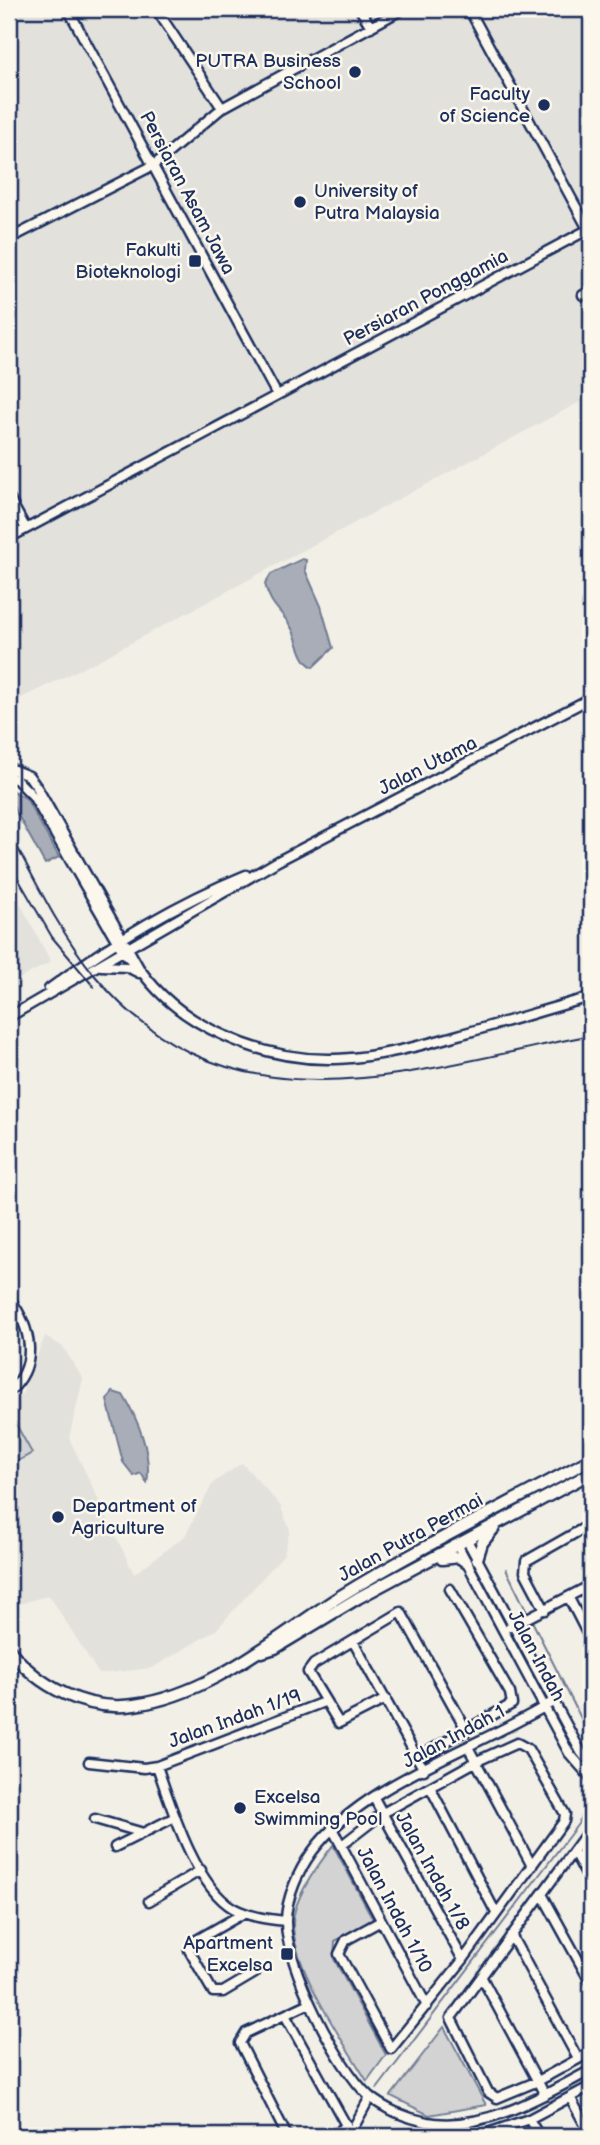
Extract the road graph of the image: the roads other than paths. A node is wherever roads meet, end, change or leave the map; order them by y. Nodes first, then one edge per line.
1 (68, 9) edge
2 (156, 9) edge
3 (360, 9) edge
4 (403, 9) edge
5 (469, 9) edge
6 (371, 27) junction
7 (222, 108) junction
8 (172, 148) junction
9 (146, 149) junction
10 (154, 164) junction
11 (590, 228) edge
12 (9, 239) edge
13 (276, 393) junction
14 (9, 498) edge
15 (26, 529) junction
16 (9, 538) edge
17 (591, 698) edge
18 (9, 768) edge
19 (9, 778) edge
20 (278, 861) junction
21 (120, 940) junction
22 (125, 949) junction
23 (96, 967) junction
24 (145, 976) junction
25 (591, 997) edge
26 (21, 1010) junction
27 (9, 1017) edge
28 (9, 1298) edge
29 (9, 1392) edge
30 (591, 1459) edge
31 (591, 1474) edge
32 (484, 1518) junction
33 (502, 1520) junction
34 (591, 1524) edge
35 (461, 1541) junction
36 (424, 1550) junction
37 (472, 1561) junction
38 (428, 1563) junction
39 (591, 1585) edge
40 (450, 1589) dead end
41 (569, 1598) junction
42 (541, 1612) junction
43 (509, 1628) junction
44 (353, 1641) junction
45 (591, 1641) edge
46 (9, 1649) edge
47 (251, 1656) junction
48 (386, 1699) junction
49 (554, 1701) junction
50 (324, 1702) junction
51 (545, 1707) junction
52 (467, 1731) junction
53 (468, 1747) junction
54 (417, 1758) junction
55 (89, 1762) dead end
56 (475, 1762) junction
57 (591, 1765) edge
58 (157, 1766) junction
59 (424, 1770) junction
60 (591, 1778) edge
61 (430, 1787) junction
62 (374, 1798) junction
63 (383, 1813) junction
64 (175, 1817) junction
65 (95, 1819) dead end
66 (591, 1827) edge
67 (332, 1828) junction
68 (140, 1832) junction
69 (342, 1845) junction
70 (115, 1847) dead end
71 (574, 1852) junction
72 (533, 1866) junction
73 (201, 1870) junction
74 (591, 1884) edge
75 (542, 1894) junction
76 (149, 1901) dead end
77 (235, 1909) junction
78 (244, 1913) junction
79 (496, 1913) junction
80 (286, 1921) junction
81 (381, 1921) junction
82 (220, 1926) junction
83 (511, 1935) junction
84 (463, 1960) junction
85 (255, 1973) dead end
86 (482, 1978) junction
87 (591, 1983) edge
88 (310, 2003) junction
89 (426, 2006) junction
90 (285, 2015) junction
91 (591, 2052) edge
92 (579, 2059) junction
93 (591, 2070) edge
94 (538, 2081) junction
95 (591, 2085) edge
96 (545, 2095) junction
97 (370, 2097) junction
98 (570, 2097) junction
99 (482, 2119) junction
100 (530, 2119) junction
101 (343, 2123) junction
102 (356, 2125) junction
103 (351, 2135) edge
104 (486, 2135) edge
105 (287, 2136) edge
106 (336, 2136) edge
107 (539, 2136) edge
108 (591, 2136) edge

1 - 9 street, Persiaran Asam Jawa
2 - 7 street
3 - 6 street
4 - 6 street
5 - 11 street
6 - 7 street
7 - 8 street
8 - 9 street
8 - 10 street
9 - 10 street, Persiaran Asam Jawa
10 - 12 street
10 - 13 street, Persiaran Asam Jawa
11 - 13 street, Persiaran Ponggamia
13 - 15 street, Persiaran Ponggamia
14 - 15 street
15 - 16 street, Persiaran Ponggamia
17 - 20 street, Jalan Utama
18 - 21 street
19 - 21 street
20 - 21 street, Jalan Utama
20 - 22 street, Jalan Utama
21 - 22 street
21 - 26 street, Jalan Utama
22 - 23 street, Jalan Utama
22 - 24 street
23 - 24 street
23 - 26 street, Jalan Utama
24 - 25 street
26 - 27 street
28 - 29 street
30 - 32 main road, Jalan Putra Permai
31 - 33 main road, Jalan Putra Permai
32 - 35 main road
32 - 36 main road, Jalan Putra Permai
33 - 35 main road, Jalan Putra Permai
33 - 37 main road
34 - 42 street
35 - 36 main road
35 - 37 street, Jalan Indah
35 - 38 main road, Jalan Putra Permai
36 - 47 main road, Jalan Putra Permai
37 - 38 main road
37 - 43 street, Jalan Indah
38 - 47 main road, Jalan Putra Permai
39 - 41 street
40 - 52 street
41 - 42 street
41 - 45 street
42 - 43 street
43 - 49 street, Jalan Indah
43 - 51 street, Jalan Indah
44 - 48 street
44 - 50 street
44 - 52 street
46 - 47 main road, Jalan Putra Permai
48 - 50 street
48 - 54 street
49 - 51 street, Jalan Indah 1
49 - 57 street, Jalan Indah
50 - 58 street, Jalan Indah 1/19
51 - 53 street, Jalan Indah 1
51 - 60 street, Jalan Indah
52 - 54 street
53 - 56 street
53 - 59 street, Jalan Indah 1
54 - 59 street
55 - 58 street
56 - 61 street
56 - 72 street
56 - 72 street
58 - 64 street
59 - 62 street, Jalan Indah 1
61 - 63 street
61 - 79 street
62 - 63 street, Jalan Indah 1/8
62 - 67 street, Jalan Indah 1
63 - 69 street
63 - 84 street, Jalan Indah 1/8
64 - 68 street
64 - 73 street
65 - 68 street
66 - 71 street
67 - 69 street, Jalan Indah 1/10
67 - 80 street, Jalan Indah 1
68 - 70 street
69 - 81 street, Jalan Indah 1/10
71 - 74 street
71 - 75 street
72 - 79 street
73 - 76 street
73 - 77 street
75 - 83 street
75 - 87 street
77 - 78 street
77 - 82 street
78 - 80 street
78 - 82 street
79 - 84 street
80 - 88 street, Jalan Indah 1
81 - 89 street, Jalan Indah 1/10
81 - 89 street
82 - 85 street
83 - 86 street
83 - 92 street
84 - 89 street
86 - 94 street
86 - 94 street
88 - 90 street
88 - 97 street, Jalan Indah 1
90 - 101 street
90 - 105 street
91 - 92 street
92 - 94 street
93 - 96 street, Jalan Indah 1
94 - 96 street
95 - 98 street
96 - 99 street, Jalan Indah 1
97 - 99 street, Jalan Indah 1
97 - 102 street
98 - 100 street
98 - 108 street
99 - 104 street
100 - 104 street
100 - 107 street
101 - 102 street
101 - 103 street
101 - 106 street
102 - 103 street

